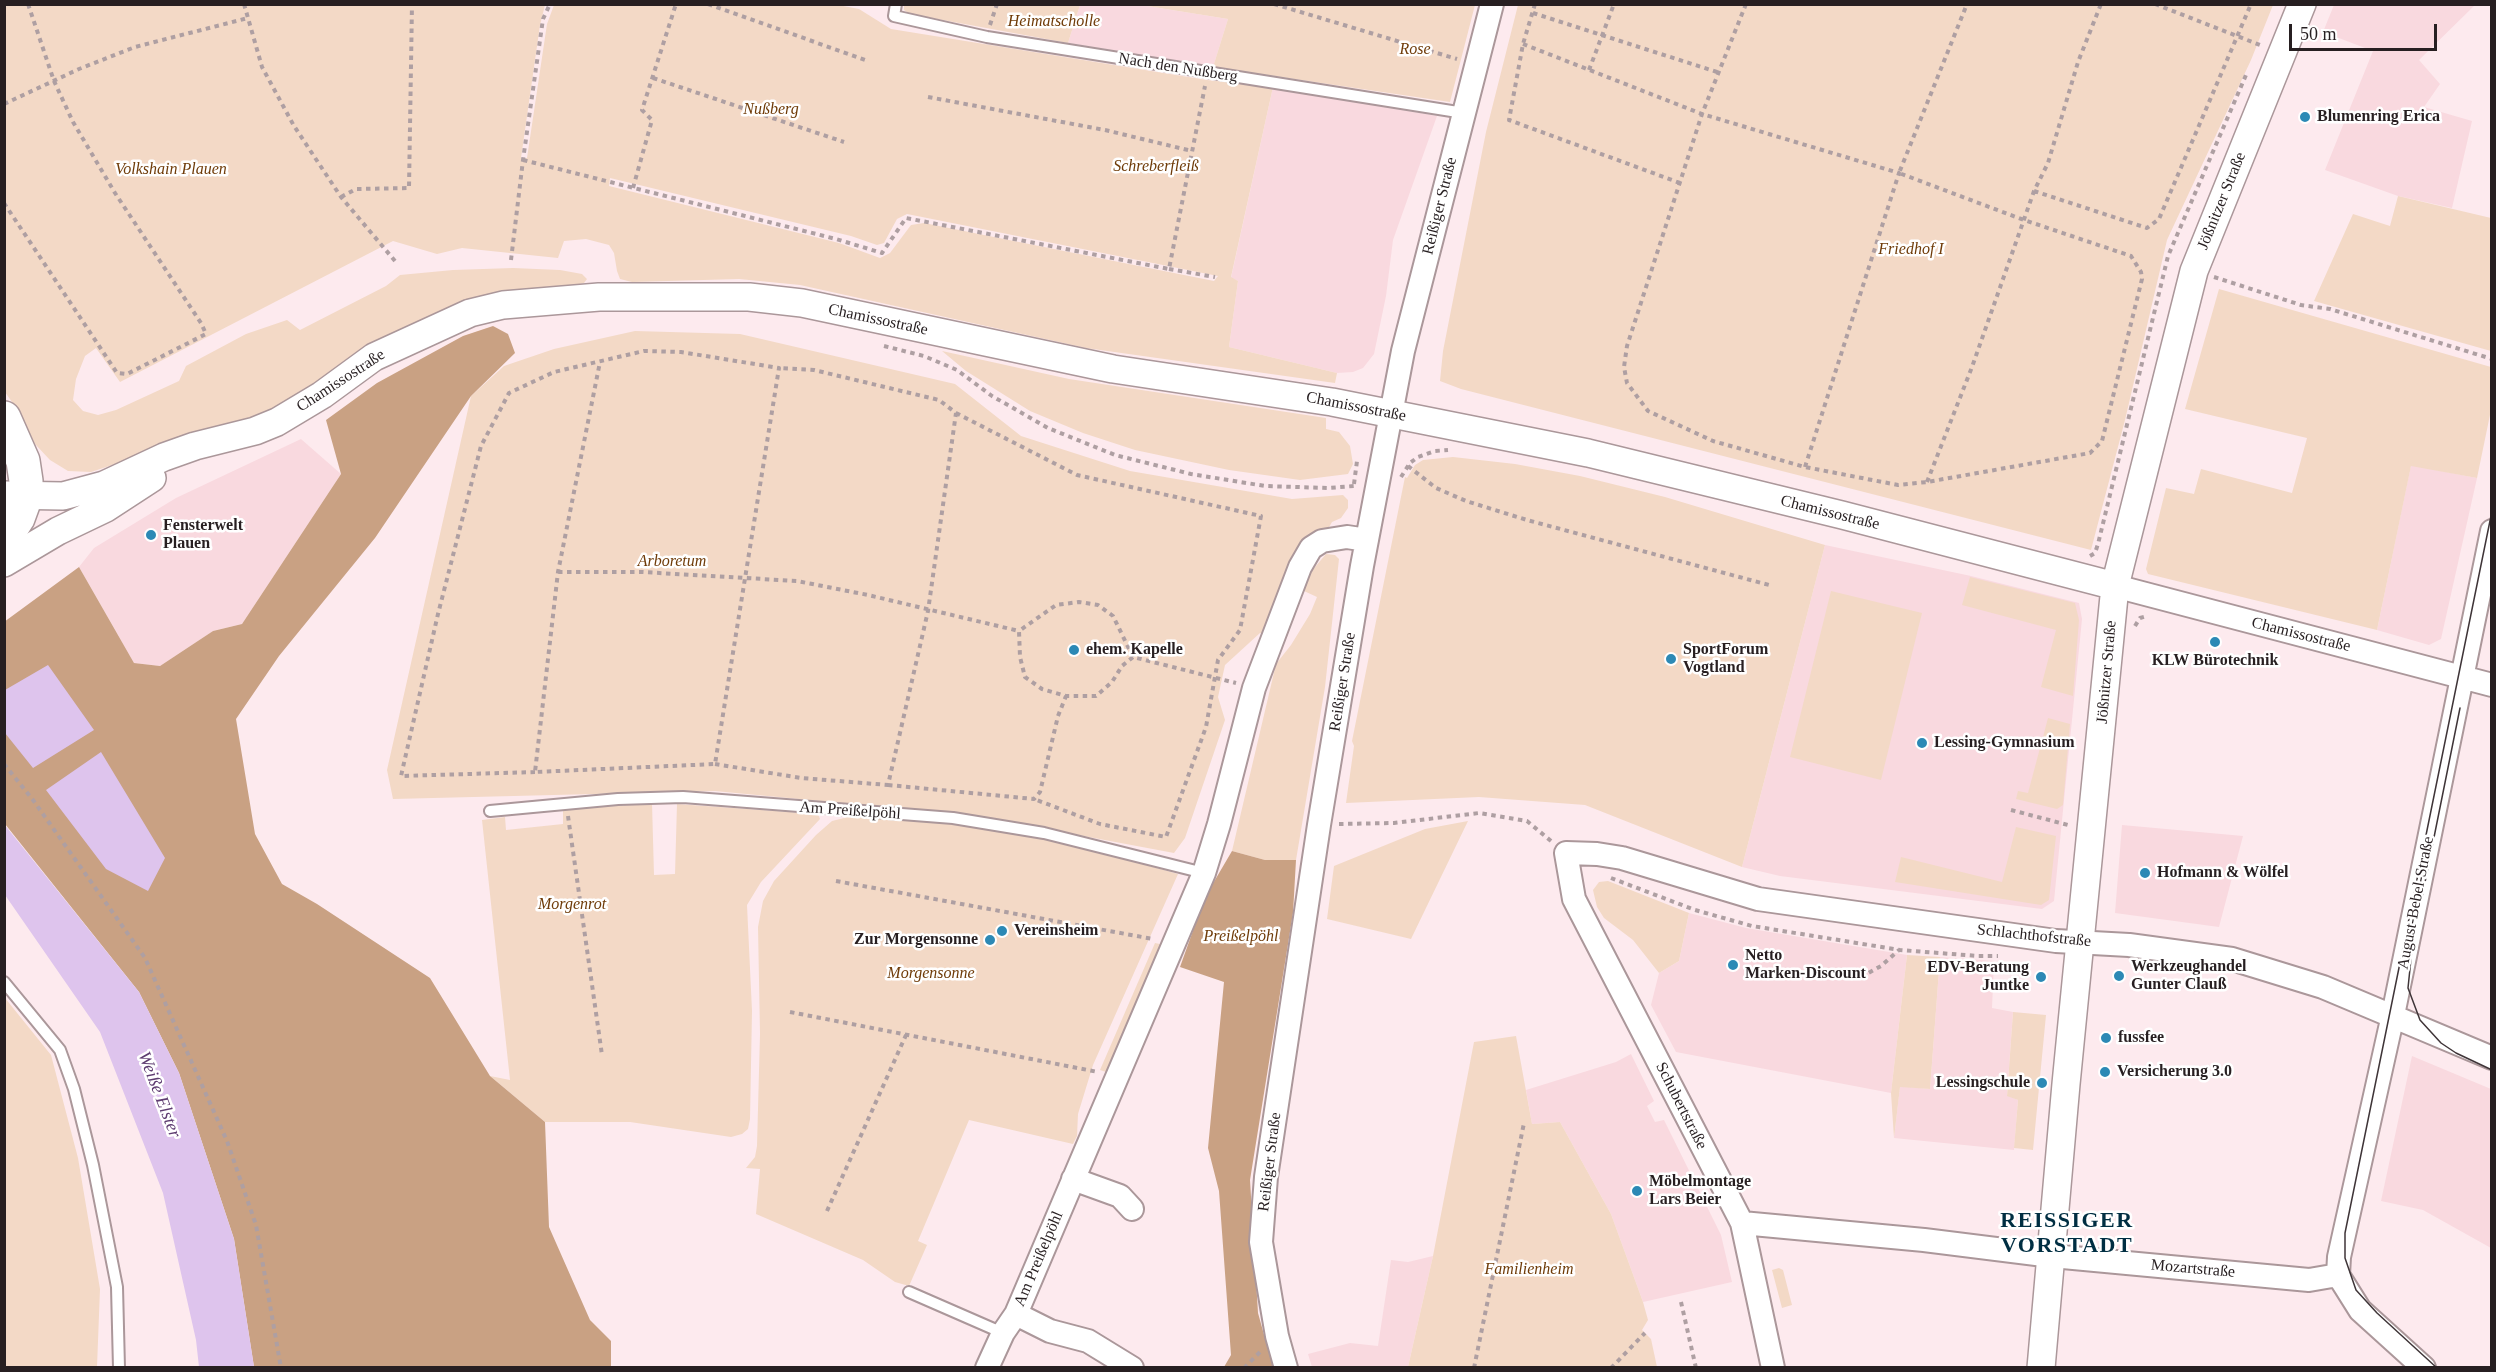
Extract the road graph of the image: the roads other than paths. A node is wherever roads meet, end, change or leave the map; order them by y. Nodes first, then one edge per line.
1 (1492, 4) edge
2 (2302, 4) edge
3 (895, 10) edge
4 (1464, 113) junction
5 (1390, 414) junction
6 (4, 418) edge
7 (231, 438) junction
8 (15, 496) edge
9 (2492, 531) edge
10 (4, 540) edge
11 (1367, 540) junction
12 (4, 563) edge
13 (2115, 586) junction
14 (2462, 676) junction
15 (2492, 685) edge
16 (490, 810) dead end
17 (1566, 853) joint
18 (1204, 873) junction
19 (2080, 942) junction
20 (4, 982) edge
21 (2393, 1015) junction
22 (2492, 1058) edge
23 (1073, 1179) junction
24 (1132, 1209) dead end
25 (1742, 1223) junction
26 (2052, 1256) junction
27 (2338, 1275) junction
28 (909, 1292) dead end
29 (1016, 1314) junction
30 (1003, 1333) junction
31 (1110, 1360) edge
32 (119, 1368) edge
33 (987, 1368) edge
34 (1132, 1368) edge
35 (1286, 1368) edge
36 (1773, 1368) edge
37 (2041, 1368) edge
38 (2424, 1368) edge

1 - 4 street, Reißiger Straße
2 - 13 street, Jößnitzer Straße
3 - 4 lane, Nach den Nußberg
4 - 5 street, Reißiger Straße
5 - 7 street, Chamissostraße
5 - 11 street, Reißiger Straße
5 - 13 street, Chamissostraße
6 - 8 main road
7 - 8 street, Chamissostraße
7 - 12 street, Chamissostraße
8 - 10 main road
9 - 14 street, August-Bebel-Straße
11 - 18 street, Am Preißelpöhl
11 - 35 street, Reißiger Straße
13 - 14 street, Chamissostraße
13 - 19 street, Jößnitzer Straße
14 - 15 street, Chamissostraße
14 - 21 street, August-Bebel-Straße
16 - 18 lane, Am Preißelpöhl
17 - 19 street, Schlachthofstraße
17 - 25 street, Schubertstraße
18 - 23 street, Am Preißelpöhl
19 - 21 street, Schlachthofstraße
19 - 26 street, Jößnitzer Straße
20 - 32 lane
21 - 22 street, Schlachthofstraße
21 - 27 street, August-Bebel-Straße
23 - 24 street
23 - 29 street, Am Preißelpöhl
25 - 26 street, Mozartstraße
25 - 36 street, Schubertstraße
26 - 27 street, Mozartstraße
26 - 37 street, Jößnitzer Straße
27 - 38 street
28 - 30 lane
29 - 30 street, Am Preißelpöhl
29 - 31 street, Am Preißelpöhl
30 - 33 street, Am Preißelpöhl
31 - 34 street, Am Preißelpöhl

